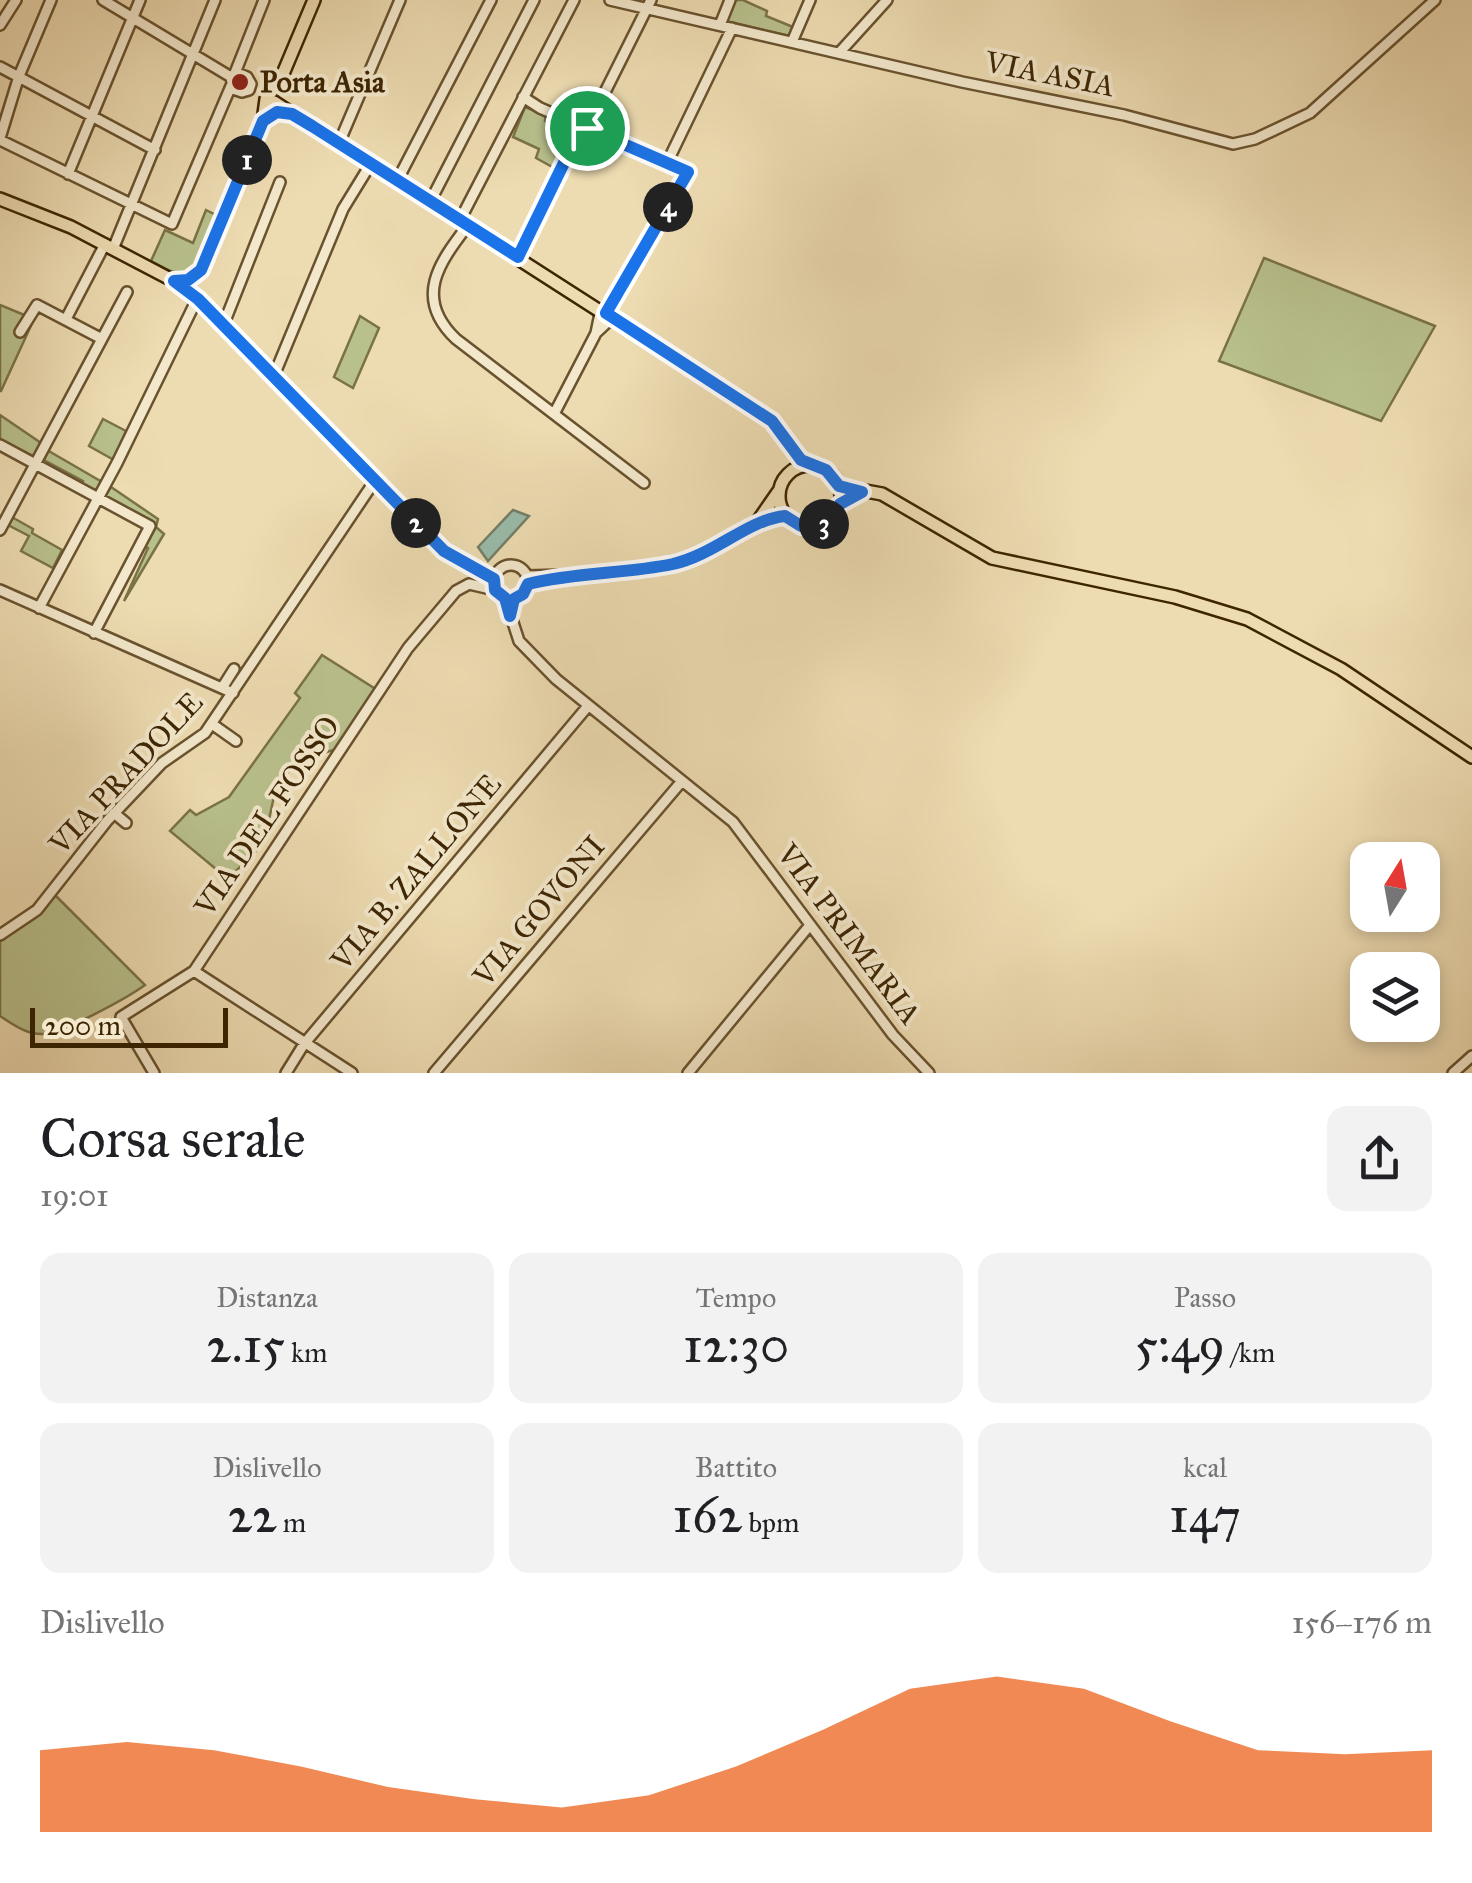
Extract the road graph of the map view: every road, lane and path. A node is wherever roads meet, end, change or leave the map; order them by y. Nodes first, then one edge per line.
1 (16, 0) edge
2 (52, 0) edge
3 (103, 0) edge
4 (140, 0) edge
5 (216, 0) edge
6 (264, 0) edge
7 (314, 0) edge
8 (400, 0) edge
9 (491, 0) edge
10 (534, 0) edge
11 (574, 0) edge
12 (610, 0) edge
13 (730, 0) edge
14 (810, 0) edge
15 (886, 0) edge
16 (1435, 0) edge
17 (649, 4) edge
18 (133, 18) junction
19 (0, 25) edge
20 (720, 25) junction
21 (732, 28) junction
22 (792, 42) junction
23 (839, 53) junction
24 (193, 54) junction
25 (0, 67) edge
26 (18, 76) junction
27 (232, 79) junction
28 (254, 83) junction
29 (245, 92) junction
30 (524, 97) junction
31 (271, 102) junction
32 (93, 116) junction
33 (585, 127) junction
34 (0, 139) edge
35 (339, 143) junction
36 (156, 150) junction
37 (668, 163) junction
38 (370, 165) junction
39 (68, 174) junction
40 (398, 181) junction
41 (280, 182) dead end
42 (0, 199) edge
43 (430, 202) junction
44 (132, 206) junction
45 (461, 221) junction
46 (109, 246) junction
47 (518, 257) junction
48 (195, 277) junction
49 (174, 281) junction
50 (128, 292) dead end
51 (198, 299) junction
52 (607, 313) junction
53 (66, 320) junction
54 (223, 326) junction
55 (20, 332) dead end
56 (102, 340) junction
57 (273, 378) junction
58 (554, 414) junction
59 (0, 444) edge
60 (792, 450) junction
61 (36, 463) junction
62 (811, 465) junction
63 (790, 472) junction
64 (374, 482) junction
65 (644, 483) dead end
66 (839, 486) junction
67 (779, 491) junction
68 (862, 492) junction
69 (98, 497) junction
70 (840, 504) junction
71 (785, 516) junction
72 (758, 521) junction
73 (0, 530) edge
74 (462, 561) junction
75 (527, 580) junction
76 (493, 582) junction
77 (469, 584) junction
78 (0, 590) edge
79 (510, 598) junction
80 (39, 608) junction
81 (94, 633) junction
82 (234, 669) dead end
83 (222, 688) junction
84 (233, 693) junction
85 (588, 706) junction
86 (212, 724) junction
87 (236, 740) dead end
88 (1472, 757) edge
89 (682, 782) junction
90 (114, 813) junction
91 (126, 823) dead end
92 (53, 889) junction
93 (62, 897) dead end
94 (810, 925) junction
95 (0, 935) edge
96 (194, 971) junction
97 (304, 1044) junction
98 (1472, 1056) edge
99 (154, 1073) edge
100 (286, 1073) edge
101 (352, 1073) edge
102 (434, 1073) edge
103 (688, 1073) edge
104 (930, 1073) edge
105 (1453, 1073) edge

1 - 19 street
2 - 26 street
3 - 18 street
4 - 18 street
5 - 24 street
6 - 27 street
7 - 31 main road
8 - 35 street
9 - 40 street
10 - 43 street
11 - 30 street
12 - 17 street, VIA ASIA
13 - 20 street
14 - 22 street
15 - 23 street
16 - 23 street, VIA ASIA
17 - 20 street, VIA ASIA
17 - 33 street
18 - 24 street
18 - 32 street
20 - 21 street, VIA ASIA
21 - 22 street, VIA ASIA
21 - 37 street
22 - 23 street, VIA ASIA
24 - 27 street
24 - 36 street
25 - 26 street
26 - 32 street
26 - 34 street
27 - 28 street
27 - 29 street
27 - 44 street
28 - 29 street
28 - 31 street
29 - 31 street
30 - 33 street
30 - 45 street
31 - 35 main road
31 - 48 main road
32 - 36 street
32 - 39 street
33 - 37 street
33 - 47 street
34 - 39 street
35 - 38 main road
36 - 44 street
37 - 52 street
38 - 40 main road
38 - 57 street
39 - 44 street
40 - 43 main road
41 - 54 street
42 - 46 main road
43 - 45 main road
44 - 46 street
45 - 47 main road
45 - 58 street
46 - 49 main road
46 - 53 street
47 - 52 main road
48 - 49 main road
48 - 51 street
49 - 51 street
50 - 56 street
51 - 54 street
51 - 69 street
52 - 58 street
52 - 60 main road
53 - 55 street
53 - 56 street
54 - 57 street
56 - 61 street
57 - 64 street
58 - 65 street
59 - 61 street
60 - 62 main road
60 - 63 main road
61 - 69 street
61 - 73 street
62 - 63 main road
62 - 66 main road
63 - 67 main road
64 - 74 street
64 - 84 street, VIA PRADOLE
66 - 68 main road
66 - 70 main road
67 - 71 main road
67 - 72 main road
68 - 70 main road
68 - 88 main road
69 - 80 street
69 - 81 street
70 - 71 main road
71 - 72 main road
72 - 75 street
74 - 76 street
74 - 77 street
75 - 76 street
75 - 79 street
76 - 77 street
76 - 79 street
77 - 96 street, VIA DEL FOSSO
78 - 80 street
79 - 85 street, VIA PRIMARIA
80 - 81 street
81 - 83 street
82 - 83 street
83 - 84 street
84 - 86 street, VIA PRADOLE
85 - 89 street, VIA PRIMARIA
85 - 97 street, VIA B. ZALLONE
86 - 87 street
86 - 90 street, VIA PRADOLE
89 - 94 street, VIA PRIMARIA
89 - 102 street, VIA GOVONI
90 - 91 street
90 - 92 street, VIA PRADOLE
92 - 93 street
92 - 95 street, VIA PRADOLE
94 - 103 street
94 - 104 street, VIA PRIMARIA
96 - 97 street
96 - 99 street, VIA DEL FOSSO
97 - 100 street, VIA B. ZALLONE
97 - 101 street
98 - 105 street

